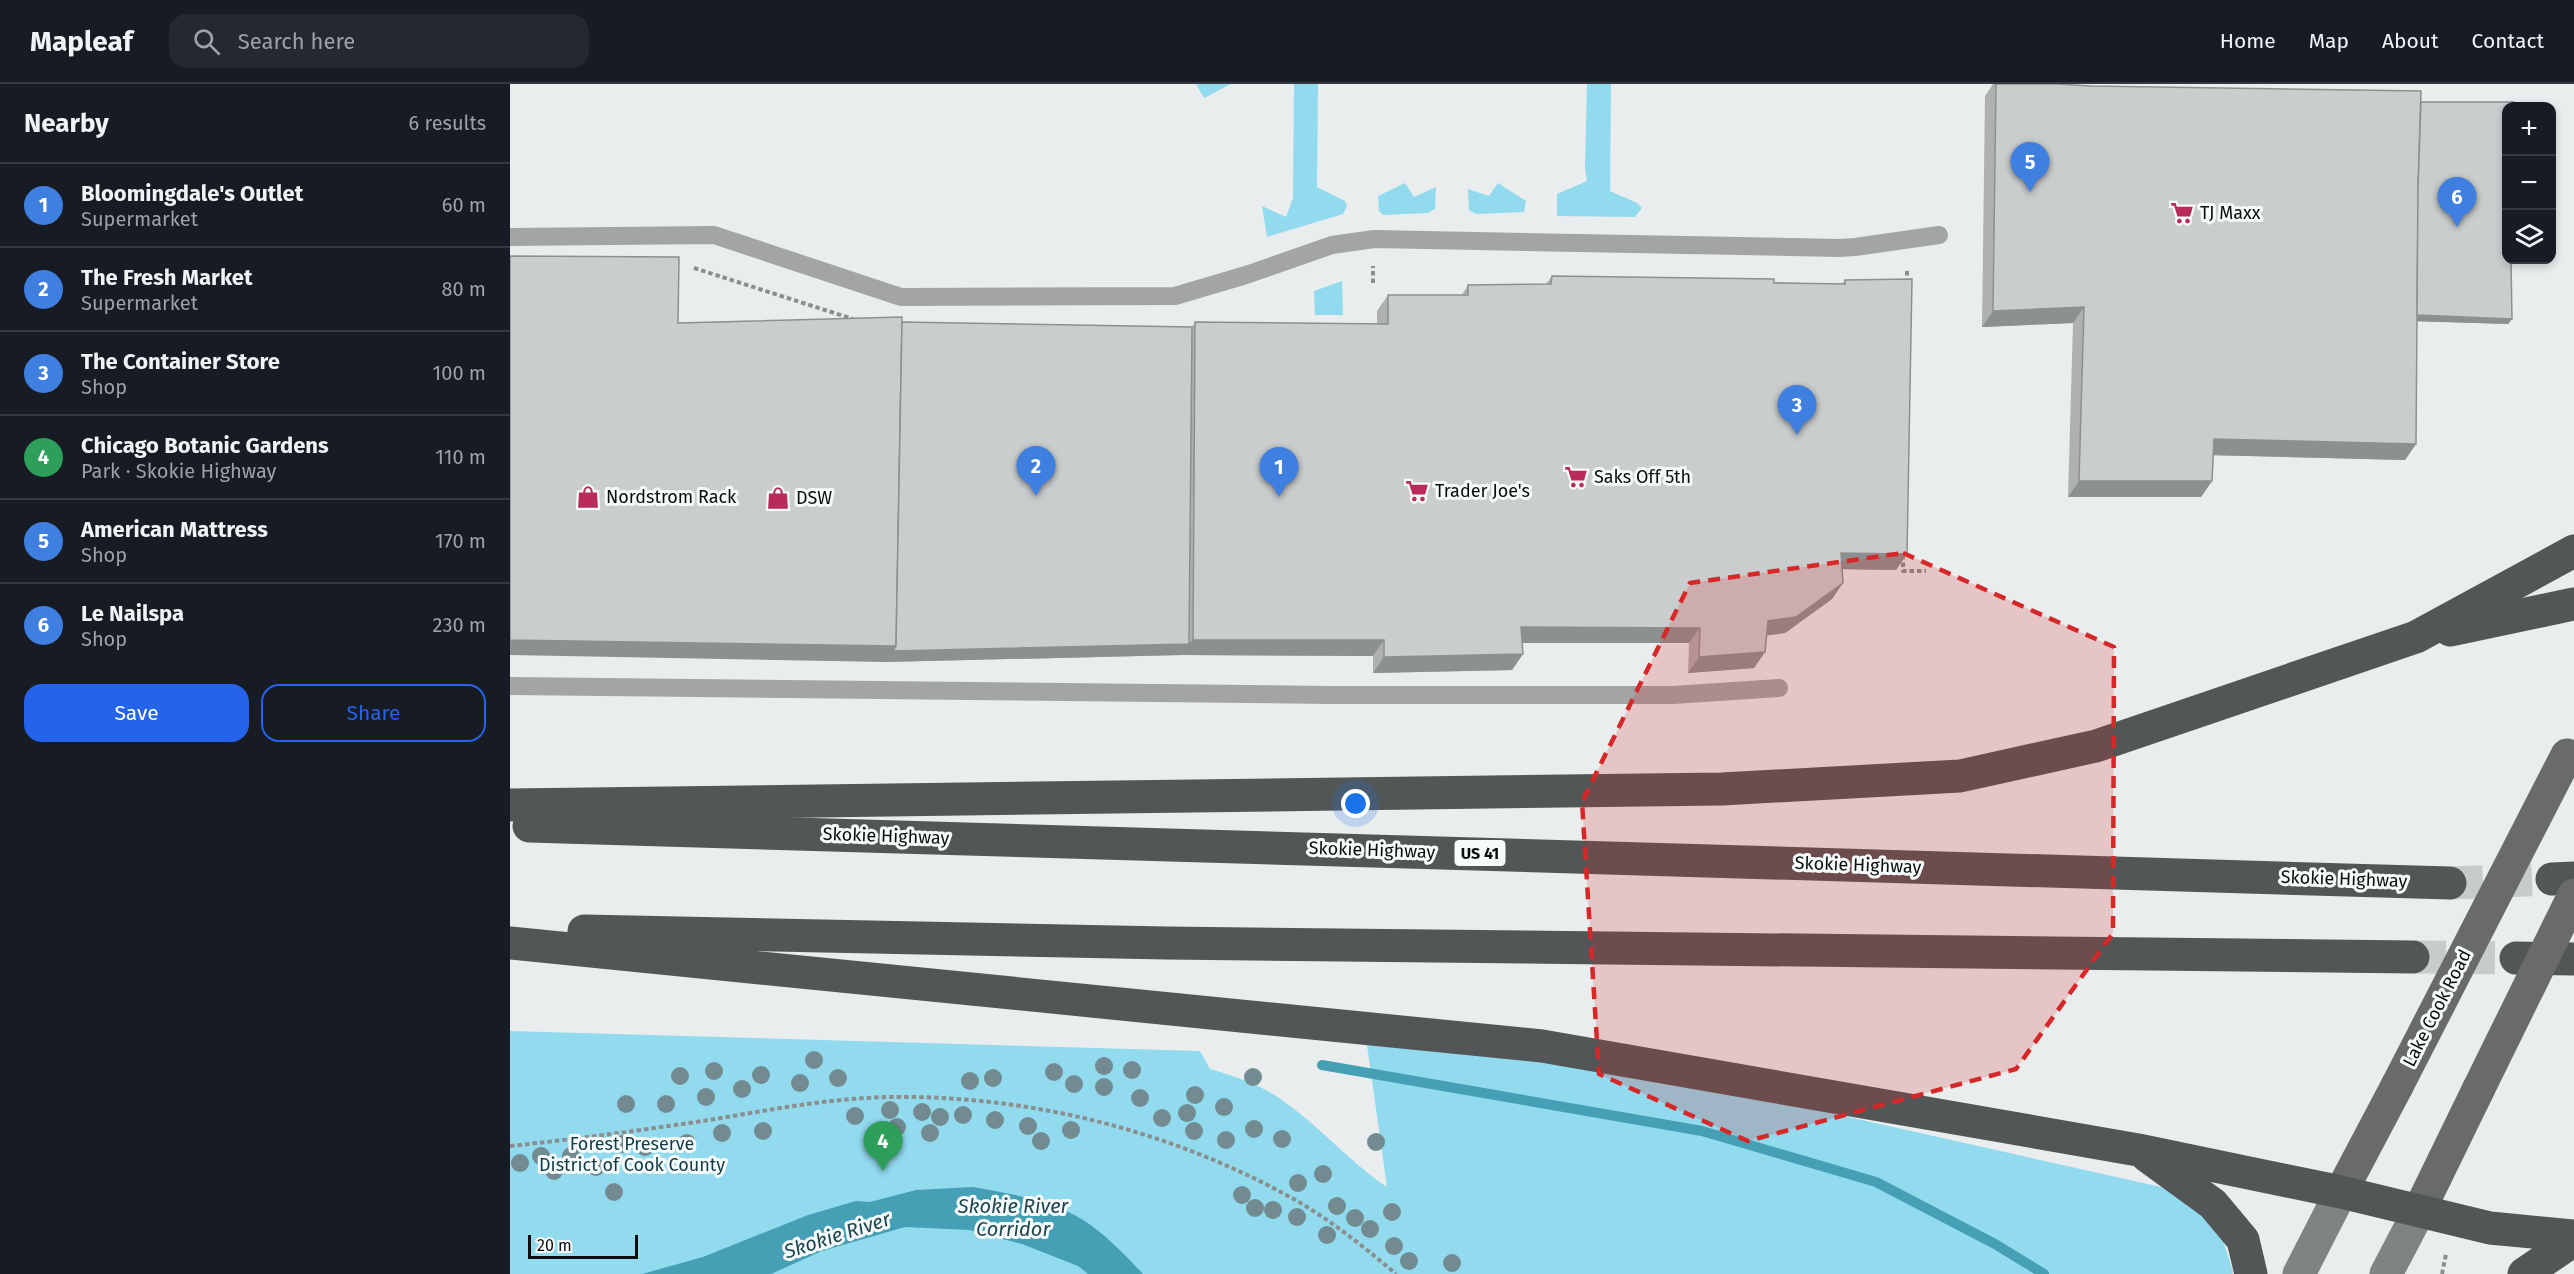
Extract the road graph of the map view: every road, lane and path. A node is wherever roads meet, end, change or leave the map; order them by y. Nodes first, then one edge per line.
1 (1939, 235) dead end
2 (510, 237) edge
3 (694, 268) dead end
4 (1907, 269) dead end
5 (1907, 292) edge
6 (852, 319) edge
7 (1904, 548) edge
8 (2574, 551) edge
9 (1926, 571) dead end
10 (2574, 604) edge
11 (2415, 637) junction
12 (510, 686) edge
13 (1779, 688) dead end
14 (2571, 749) edge
15 (510, 805) edge
16 (510, 826) edge
17 (2450, 883) tunnel mouth
18 (2567, 884) edge
19 (510, 929) edge
20 (510, 943) edge
21 (2413, 957) tunnel mouth
22 (2516, 958) tunnel mouth
23 (2574, 958) edge
24 (510, 1146) edge
25 (2138, 1150) junction
26 (2341, 1192) junction
27 (2419, 1211) junction
28 (2574, 1238) edge
29 (2446, 1254) dead end
30 (1395, 1274) edge
31 (2251, 1274) edge
32 (2299, 1274) edge
33 (2386, 1274) edge
34 (2442, 1274) edge
35 (2524, 1274) edge

1 - 2 lane
3 - 6 path
4 - 5 path
7 - 9 path
8 - 11 highway
10 - 11 highway
11 - 15 highway
12 - 13 lane
14 - 26 main road, Lake Cook Road, bridge
16 - 17 highway, Skokie Highway / US 41
18 - 27 main road, bridge
19 - 21 highway
20 - 25 highway
22 - 23 highway
24 - 30 path
25 - 26 highway
25 - 31 highway
26 - 27 highway
26 - 32 main road, Lake Cook Road
27 - 28 highway
27 - 33 main road
28 - 35 highway
29 - 34 path

